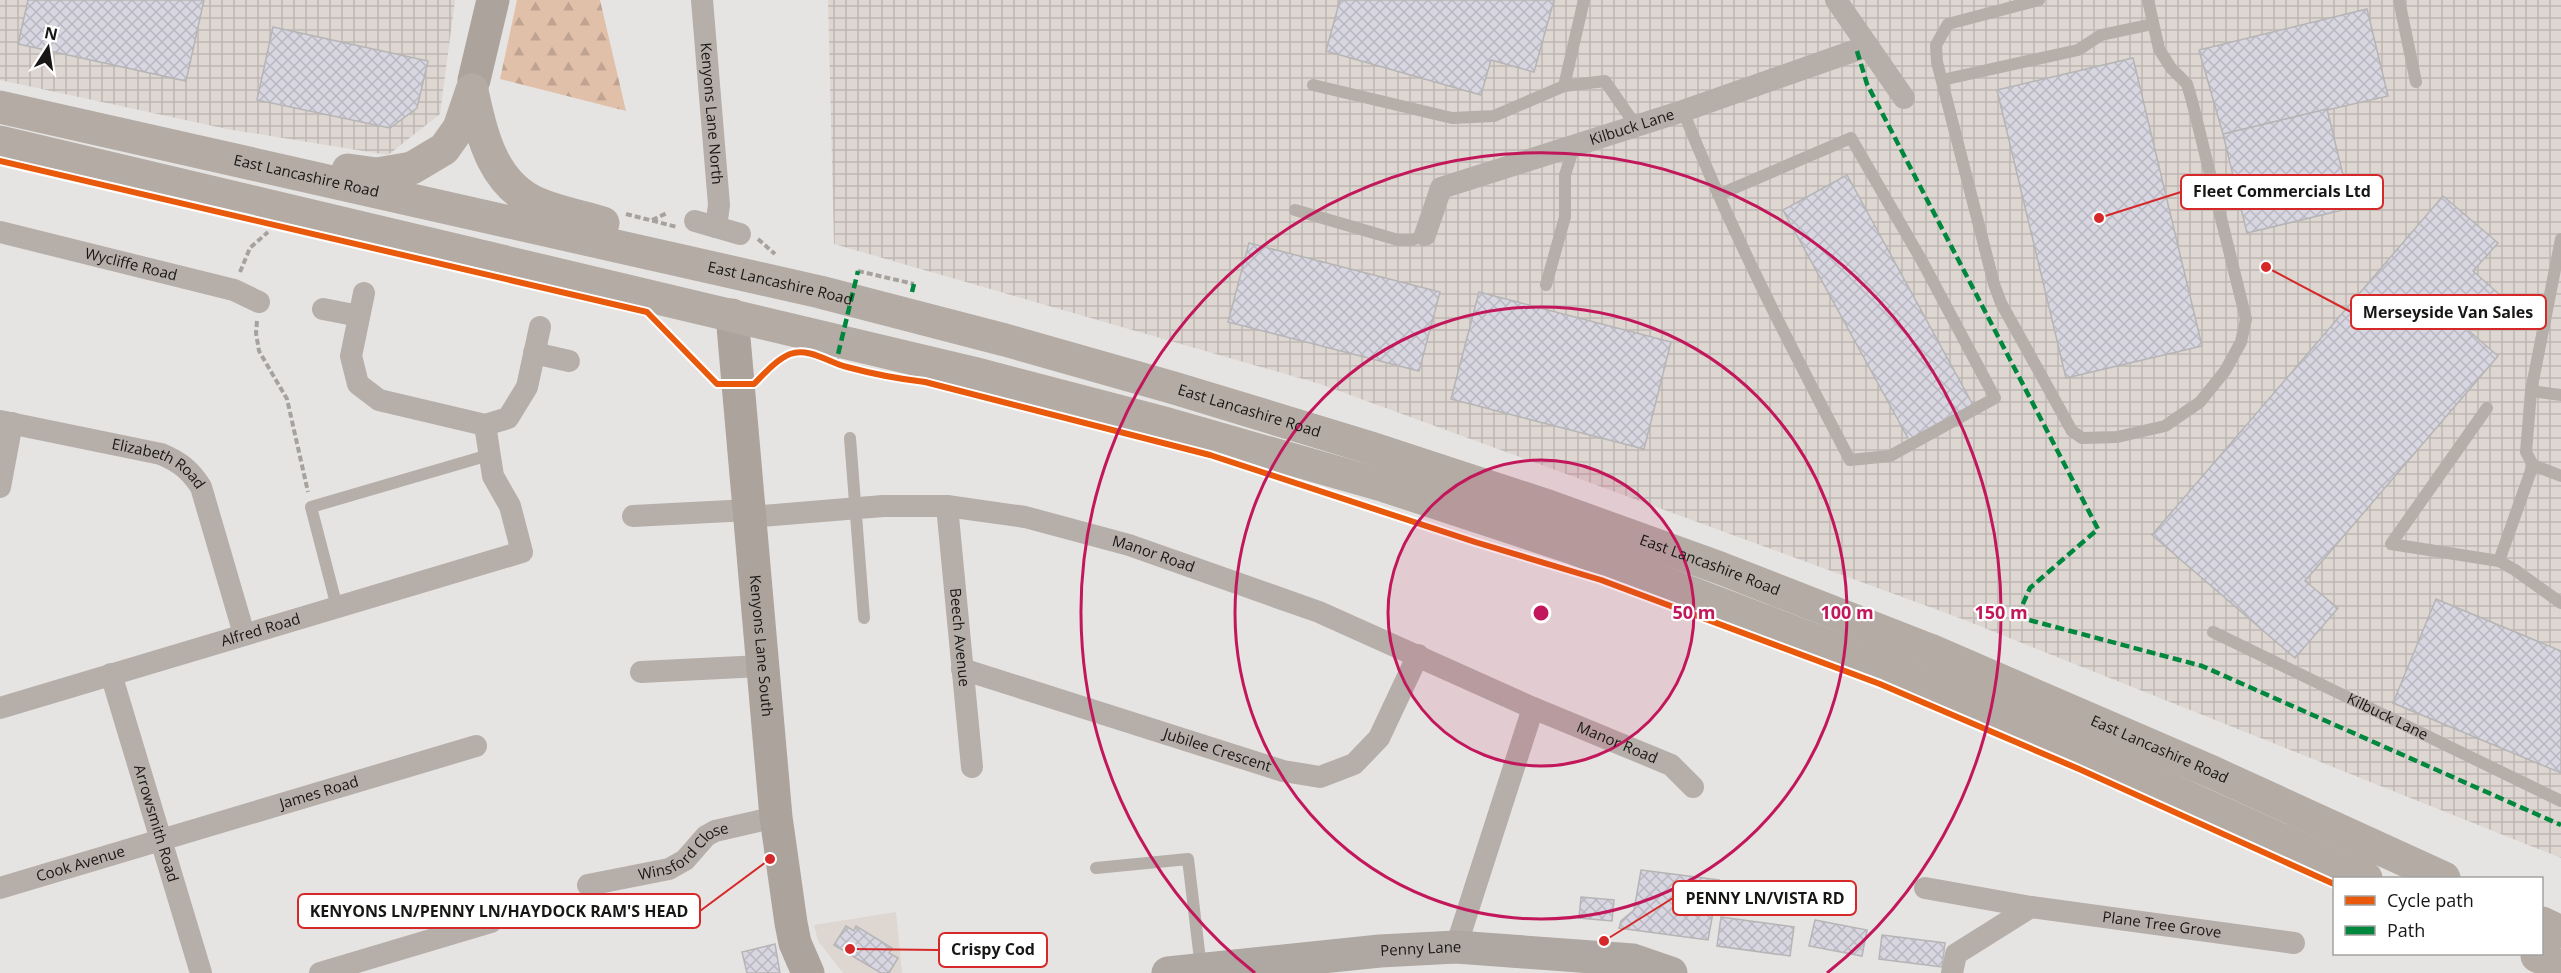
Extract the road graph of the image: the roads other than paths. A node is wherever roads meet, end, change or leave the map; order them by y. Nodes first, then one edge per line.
1 (493, 0) edge
2 (702, 0) edge
3 (1584, 0) edge
4 (1836, 0) edge
5 (2039, 0) edge
6 (2148, 0) edge
7 (2399, 0) edge
8 (2153, 24) junction
9 (1868, 46) junction
10 (1942, 80) junction
11 (2416, 82) dead end
12 (473, 85) junction
13 (1313, 85) dead end
14 (1564, 86) junction
15 (1904, 98) dead end
16 (0, 107) edge
17 (1683, 111) junction
18 (1636, 126) junction
19 (124, 135) junction
20 (0, 142) edge
21 (1574, 146) junction
22 (1718, 195) junction
23 (1295, 210) dead end
24 (694, 221) dead end
25 (716, 227) junction
26 (0, 232) edge
27 (740, 234) dead end
28 (1425, 235) joint
29 (2561, 239) edge
30 (1546, 285) dead end
31 (820, 292) junction
32 (364, 293) dead end
33 (259, 302) road end
34 (323, 309) dead end
35 (732, 315) junction
36 (359, 316) junction
37 (540, 327) dead end
38 (534, 353) junction
39 (569, 361) dead end
40 (2531, 392) junction
41 (2561, 395) edge
42 (2487, 408) dead end
43 (6, 422) edge
44 (485, 425) junction
45 (850, 438) dead end
46 (489, 455) junction
47 (2533, 465) junction
48 (2561, 476) edge
49 (0, 487) edge
50 (948, 506) junction
51 (855, 508) junction
52 (749, 514) junction
53 (633, 516) dead end
54 (2499, 561) junction
55 (2561, 603) edge
56 (337, 607) junction
57 (864, 618) dead end
58 (2213, 632) dead end
59 (244, 634) junction
60 (1418, 655) junction
61 (761, 666) junction
62 (962, 669) junction
63 (641, 672) dead end
64 (111, 674) junction
65 (0, 708) edge
66 (1533, 708) junction
67 (476, 746) dead end
68 (972, 767) dead end
69 (1693, 787) dead end
70 (2561, 801) edge
71 (776, 817) junction
72 (162, 840) junction
73 (1096, 868) dead end
74 (2362, 877) edge
75 (2440, 877) edge
76 (588, 886) dead end
77 (0, 888) edge
78 (1925, 888) dead end
79 (2031, 907) junction
80 (490, 922) dead end
81 (2294, 943) dead end
82 (1456, 947) junction
83 (1202, 970) junction
84 (201, 973) edge
85 (320, 973) edge
86 (808, 973) edge
87 (1168, 973) edge
88 (1671, 973) edge
89 (1952, 973) edge

1 - 12 street
2 - 25 street, Kenyons Lane North
3 - 14 lane
4 - 9 street
5 - 10 lane
6 - 8 lane
7 - 11 lane
8 - 10 lane
8 - 10 lane
9 - 15 street
9 - 17 street, Kilbuck Lane
12 - 19 highway
12 - 31 highway
13 - 14 lane
14 - 18 lane
16 - 19 highway, East Lancashire Road
17 - 18 street, Kilbuck Lane
17 - 22 lane
18 - 21 street, Kilbuck Lane
19 - 31 highway, East Lancashire Road
20 - 35 highway, East Lancashire Road
21 - 28 street, Kilbuck Lane
21 - 30 lane
22 - 22 lane
23 - 28 lane
24 - 25 street
25 - 27 street
26 - 33 street, Wycliffe Road
29 - 40 lane
31 - 75 highway, East Lancashire Road
32 - 36 street
34 - 36 street
35 - 52 street, Kenyons Lane South
35 - 74 highway, East Lancashire Road
36 - 44 street
37 - 38 street
38 - 39 street
38 - 44 street
40 - 41 lane
40 - 47 lane
42 - 54 lane
43 - 49 street
43 - 59 street, Elizabeth Road
44 - 46 street
45 - 51 lane
46 - 56 lane
46 - 56 street, Alfred Road
47 - 48 lane
47 - 54 lane
50 - 51 street, Manor Road
50 - 60 street, Manor Road
50 - 62 street, Beech Avenue
51 - 52 street, Manor Road
51 - 57 lane
52 - 53 street, Manor Road
52 - 61 street, Kenyons Lane South
54 - 55 lane
56 - 59 street, Alfred Road
58 - 70 lane, Kilbuck Lane
59 - 64 street, Alfred Road
60 - 62 street, Jubilee Crescent
60 - 66 street, Manor Road
61 - 63 street
61 - 71 street, Kenyons Lane South
62 - 68 street, Beech Avenue
64 - 65 street, Alfred Road
64 - 72 street, Arrowsmith Road
66 - 69 street, Manor Road
66 - 82 street
67 - 72 street, James Road
71 - 76 street, Winsford Close
71 - 86 street, Kenyons Lane South
72 - 77 street, Cook Avenue
72 - 84 street, Arrowsmith Road
73 - 83 lane
78 - 79 street, Plane Tree Grove
79 - 81 street, Plane Tree Grove
79 - 89 street
80 - 85 street
82 - 83 main road, Penny Lane
82 - 88 main road, Penny Lane
83 - 87 main road, Penny Lane

